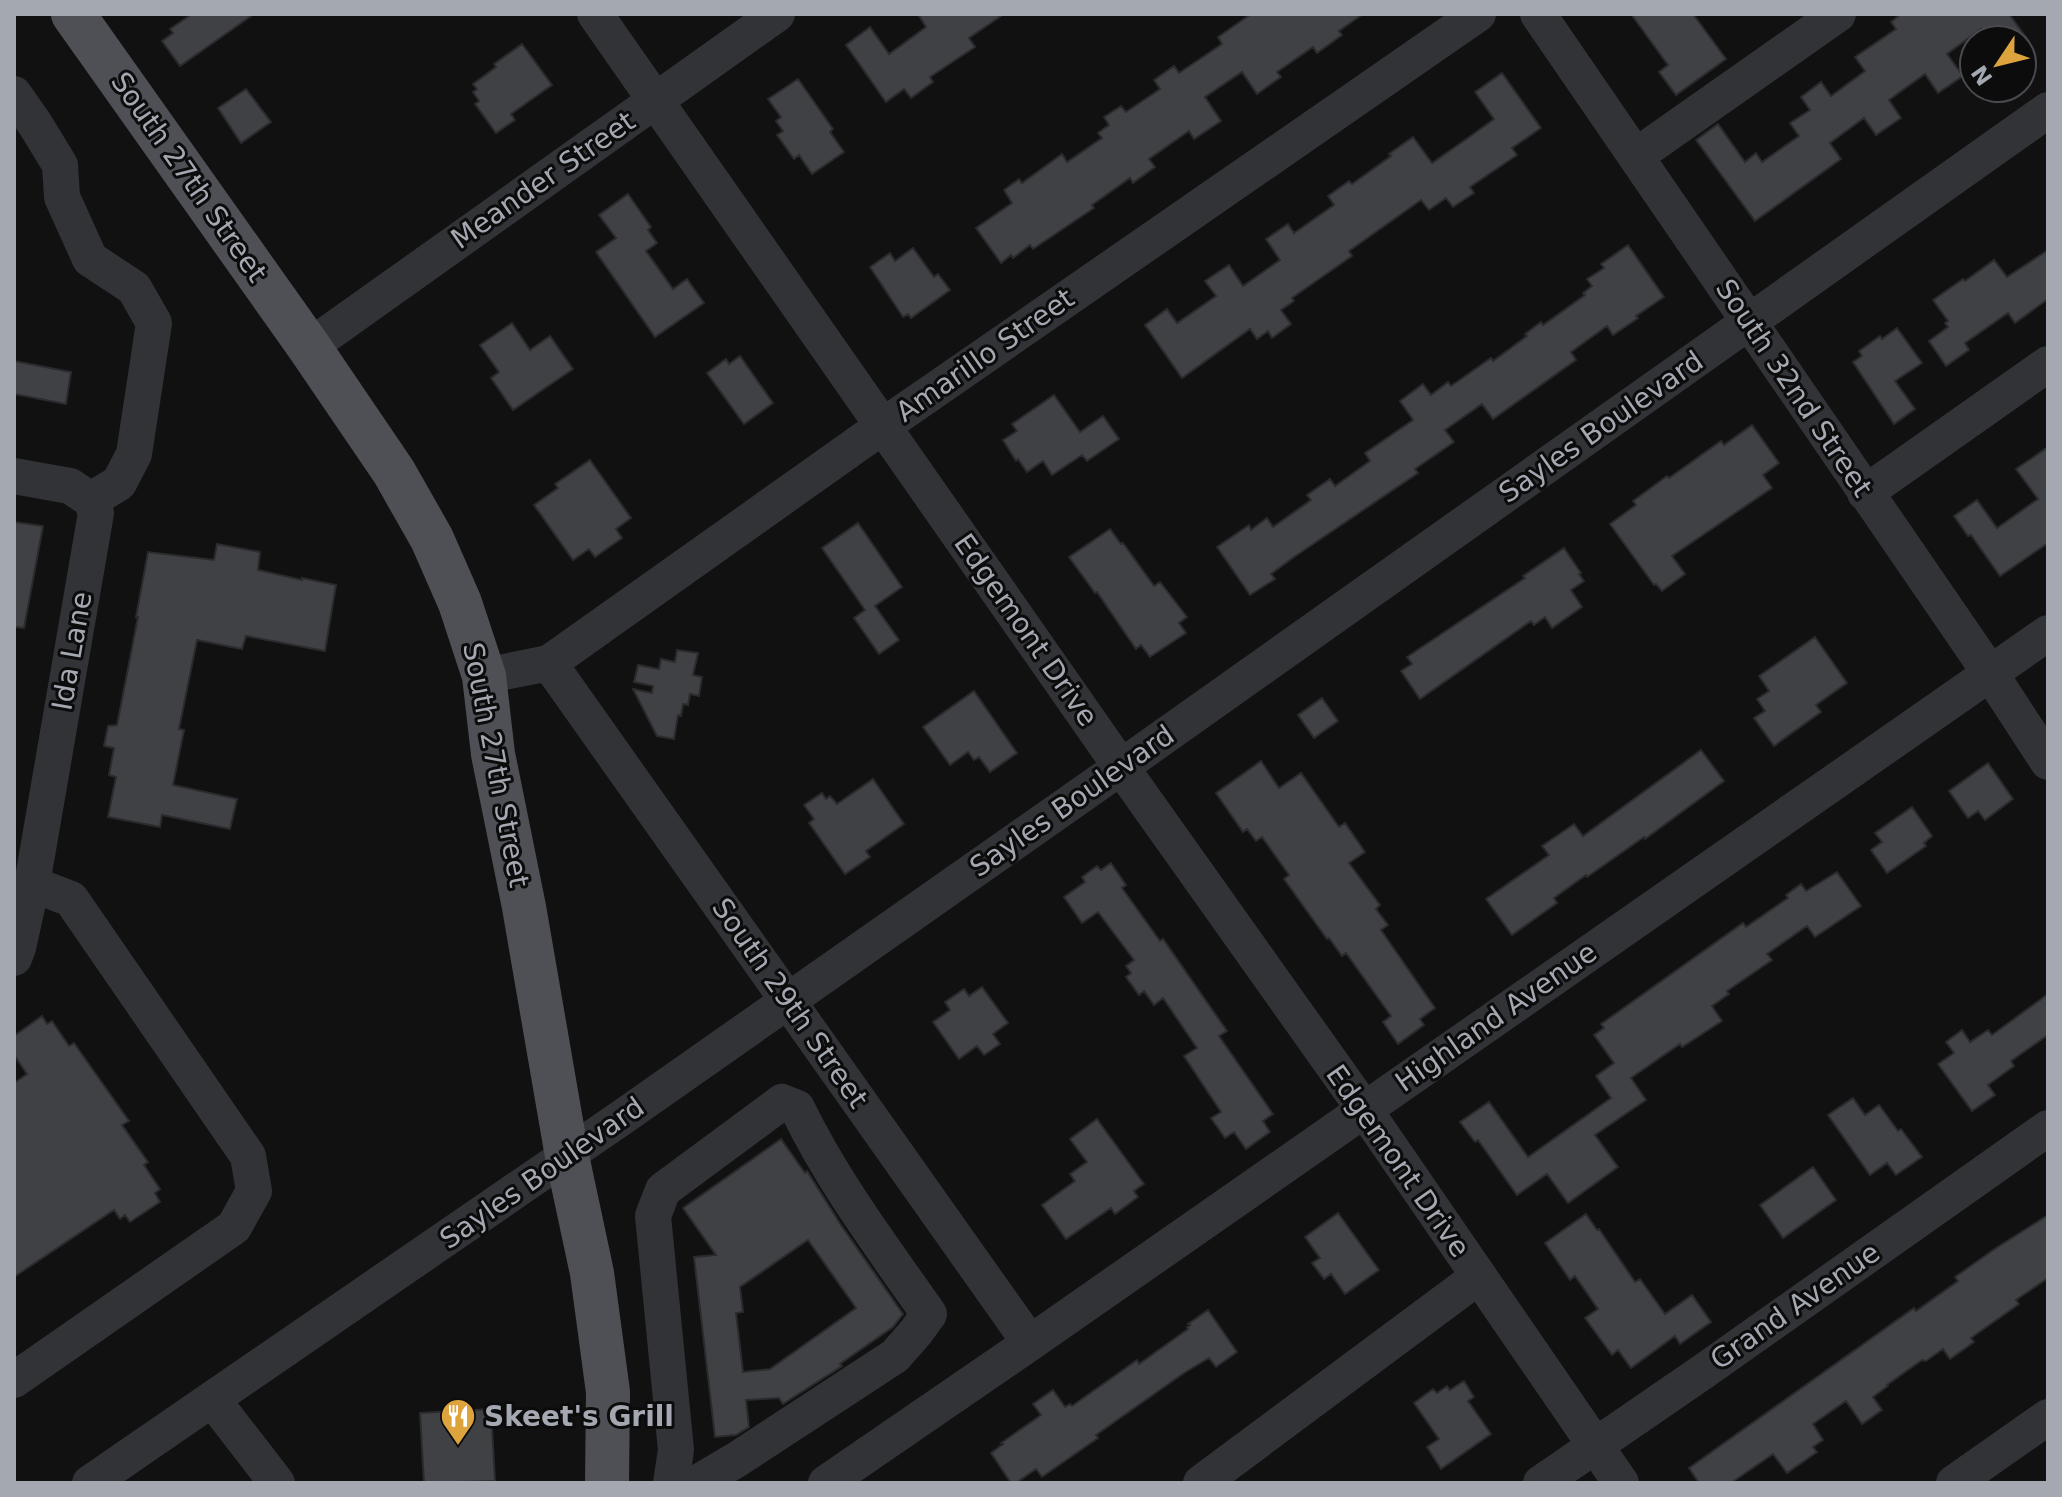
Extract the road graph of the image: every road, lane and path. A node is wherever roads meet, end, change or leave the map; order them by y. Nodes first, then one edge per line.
1 (595, 14) edge
2 (777, 14) edge
3 (1478, 14) edge
4 (1538, 14) edge
5 (1838, 14) edge
6 (75, 15) edge
7 (14, 94) edge
8 (655, 101) junction
9 (2048, 110) edge
10 (1636, 156) junction
11 (1750, 322) junction
12 (309, 347) junction
13 (2048, 364) edge
14 (883, 426) junction
15 (14, 476) edge
16 (1865, 493) junction
17 (91, 500) junction
18 (2048, 633) edge
19 (549, 663) junction
20 (1990, 673) junction
21 (484, 676) junction
22 (2048, 762) edge
23 (1121, 767) junction
24 (32, 884) junction
25 (14, 958) edge
26 (788, 1001) junction
27 (1364, 1109) junction
28 (2048, 1128) edge
29 (567, 1156) junction
30 (1478, 1277) junction
31 (1030, 1343) junction
32 (14, 1380) edge
33 (212, 1399) junction
34 (2048, 1417) edge
35 (1595, 1445) junction
36 (90, 1483) edge
37 (277, 1483) edge
38 (607, 1483) edge
39 (671, 1483) edge
40 (697, 1483) edge
41 (826, 1483) edge
42 (1201, 1483) edge
43 (1541, 1483) edge
44 (1621, 1483) edge
45 (1954, 1483) edge

1 - 8 street, Edgemont Drive
2 - 8 street, Meander Street
3 - 14 street, Amarillo Street
4 - 10 street, South 32nd Street
5 - 10 street
6 - 12 main road, South 27th Street
7 - 17 street
8 - 12 street, Meander Street
8 - 14 street, Edgemont Drive
9 - 11 street, Sayles Boulevard
10 - 11 street, South 32nd Street
11 - 16 street, South 32nd Street
11 - 23 street, Sayles Boulevard
12 - 21 main road, South 27th Street
13 - 16 street
14 - 19 street, Amarillo Street
14 - 23 street, Edgemont Drive
15 - 17 street
16 - 20 street, South 32nd Street
17 - 24 street, Ida Lane
18 - 20 street, Highland Avenue
19 - 21 street, Amarillo Street
19 - 26 street, South 29th Street
20 - 22 street, South 32nd Street
20 - 27 street, Highland Avenue
21 - 29 main road, South 27th Street
23 - 26 street, Sayles Boulevard
23 - 27 street, Edgemont Drive
24 - 25 street, Ida Lane
24 - 32 street
26 - 29 street, Sayles Boulevard
26 - 31 street, South 29th Street
27 - 30 street, Edgemont Drive
27 - 31 street, Highland Avenue
28 - 35 street, Grand Avenue
29 - 33 street, Sayles Boulevard
29 - 38 main road, South 27th Street
30 - 35 street, Edgemont Drive
30 - 42 street
31 - 41 street, Highland Avenue
33 - 36 street, Sayles Boulevard
33 - 37 street
34 - 45 street
35 - 43 street, Grand Avenue
35 - 44 street, Edgemont Drive
39 - 40 street

